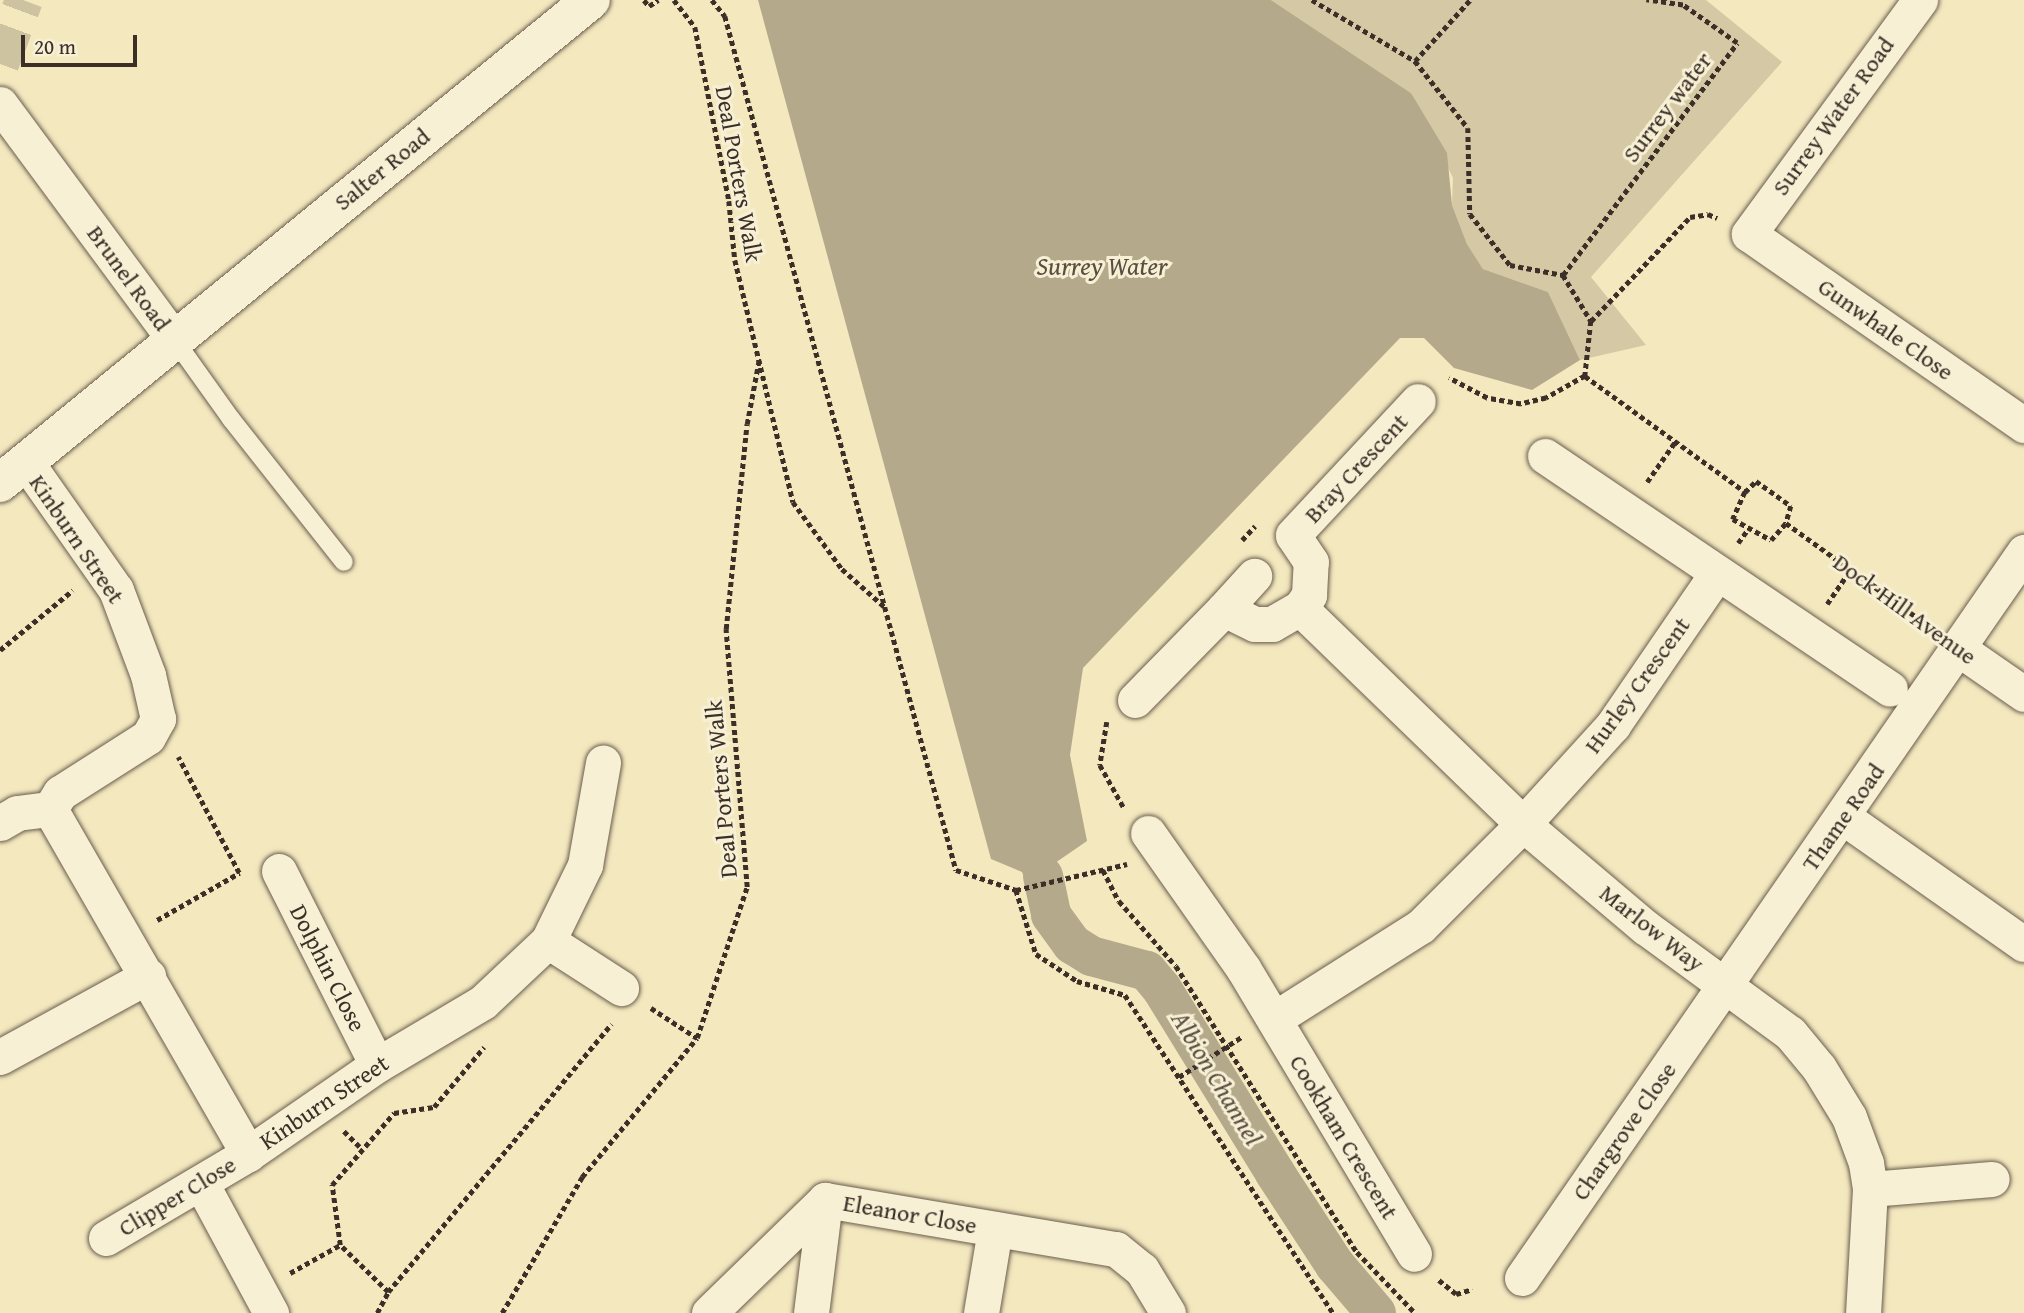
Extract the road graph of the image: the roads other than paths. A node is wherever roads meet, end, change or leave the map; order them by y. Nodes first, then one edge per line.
1 (591, 0) edge
2 (1909, 3) edge
3 (0, 104) edge
4 (1749, 234) joint
5 (174, 339) junction
6 (1418, 401) dead end
7 (2024, 425) edge
8 (1545, 456) dead end
9 (13, 472) edge
10 (1293, 535) junction
11 (2024, 552) edge
12 (344, 562) dead end
13 (1717, 573) junction
14 (1300, 608) junction
15 (1224, 609) junction
16 (1959, 649) junction
17 (1890, 689) dead end
18 (2024, 694) edge
19 (1121, 709) road end
20 (603, 763) dead end
21 (50, 809) junction
22 (1843, 817) junction
23 (0, 823) edge
24 (1523, 824) junction
25 (1138, 837) road end
26 (279, 871) dead end
27 (548, 941) junction
28 (2024, 944) edge
29 (148, 976) junction
30 (1726, 985) junction
31 (627, 1003) road end
32 (1274, 1019) junction
33 (0, 1057) edge
34 (377, 1065) junction
35 (248, 1154) junction
36 (1992, 1180) dead end
37 (201, 1183) junction
38 (1870, 1189) junction
39 (825, 1199) junction
40 (995, 1229) junction
41 (106, 1238) dead end
42 (1414, 1254) dead end
43 (1522, 1278) dead end
44 (271, 1313) edge
45 (709, 1313) edge
46 (811, 1313) edge
47 (981, 1313) edge
48 (1168, 1313) edge
49 (1863, 1313) edge

1 - 5 main road, Salter Road
2 - 4 street, Surrey Water Road
3 - 5 street, Brunel Road
4 - 7 street, Gunwhale Close
5 - 9 main road, Brunel Road
5 - 12 lane
6 - 10 street, Bray Crescent
8 - 13 street
9 - 21 street, Kinburn Street
10 - 14 street, Bray Crescent
10 - 15 street, Bray Crescent
11 - 16 street, Thame Road
13 - 17 street
13 - 24 street, Hurley Crescent
14 - 15 street
14 - 24 street, Marlow Way
15 - 19 street, Bray Crescent
16 - 18 street, Dock Hill Avenue
16 - 22 street, Thame Road
20 - 27 street
21 - 23 street
21 - 29 street, Kinburn Street
22 - 28 street
22 - 30 street, Thame Road
24 - 30 street, Marlow Way
24 - 32 street
25 - 32 street, Cookham Crescent
26 - 34 street, Dolphin Close
27 - 31 street
27 - 34 street, Kinburn Street
29 - 33 street
29 - 35 street, Kinburn Street
30 - 38 street, Marlow Way
30 - 43 street, Chargrove Close
32 - 42 street, Cookham Crescent
34 - 35 street, Kinburn Street
35 - 37 street, Clipper Close
36 - 38 street
37 - 41 street, Clipper Close
37 - 44 street
38 - 49 street, Marlow Way
39 - 40 street, Eleanor Close
39 - 45 street, Eleanor Close
39 - 46 street, Eleanor Close
40 - 47 street, Eleanor Close
40 - 48 street, Eleanor Close

